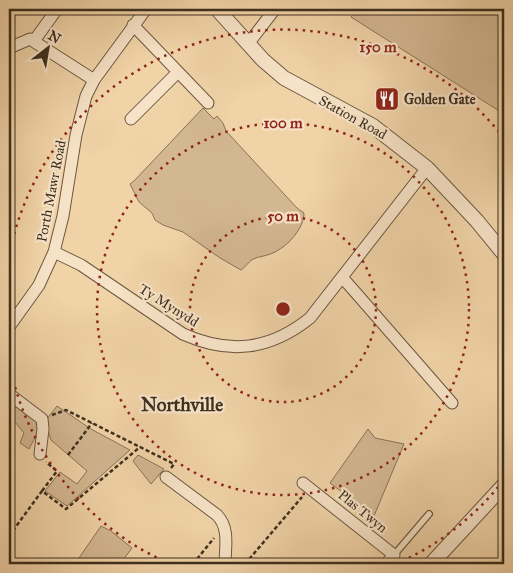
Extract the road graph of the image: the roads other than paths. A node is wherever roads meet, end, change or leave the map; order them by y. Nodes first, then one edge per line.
1 (57, 9) edge
2 (146, 9) edge
3 (217, 9) edge
4 (275, 9) edge
5 (134, 25) junction
6 (34, 40) junction
7 (248, 44) junction
8 (9, 48) edge
9 (178, 72) junction
10 (94, 80) junction
11 (208, 103) dead end
12 (131, 119) dead end
13 (426, 168) junction
14 (54, 252) junction
15 (504, 254) edge
16 (342, 277) junction
17 (9, 327) edge
18 (9, 394) edge
19 (452, 403) dead end
20 (40, 454) road end
21 (166, 477) road end
22 (306, 485) road end
23 (504, 485) edge
24 (429, 514) dead end
25 (394, 555) junction
26 (225, 564) edge
27 (386, 564) edge
28 (431, 564) edge

1 - 6 street
2 - 5 street, Porth Mawr Road
3 - 7 street, Station Road
4 - 7 street
5 - 9 street
5 - 10 street, Porth Mawr Road
6 - 8 street
6 - 10 street
7 - 13 street, Station Road
9 - 11 street
9 - 12 street
10 - 14 street, Porth Mawr Road
13 - 15 street, Station Road
13 - 16 street, Ty Mynydd
14 - 16 street, Ty Mynydd
14 - 17 street, Porth Mawr Road
16 - 19 street
18 - 20 street
21 - 26 street
22 - 25 street, Plas Twyn
23 - 28 street
24 - 25 lane
25 - 27 street

